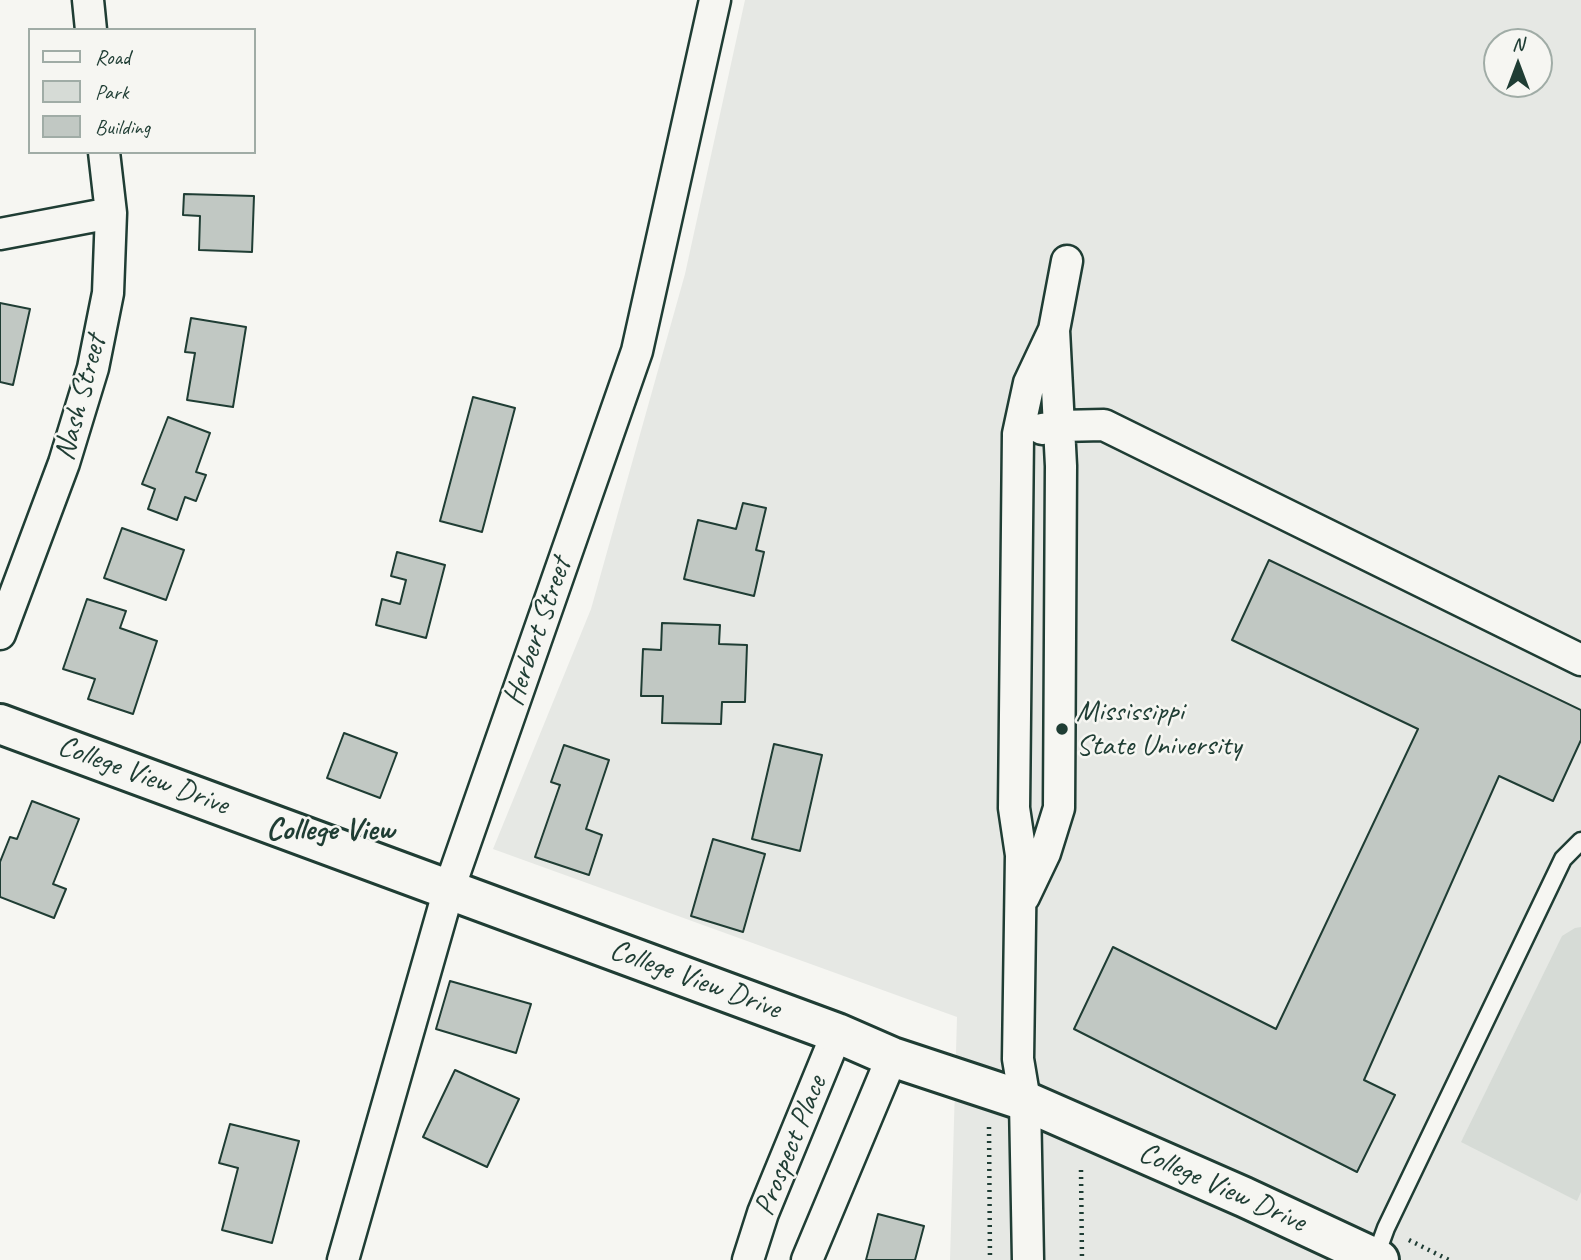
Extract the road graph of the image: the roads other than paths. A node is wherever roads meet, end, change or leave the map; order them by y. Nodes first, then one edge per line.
1 (88, 0) edge
2 (715, 0) edge
3 (91, 28) edge
4 (104, 154) edge
5 (111, 214) junction
6 (0, 234) edge
7 (1067, 261) dead end
8 (1054, 330) junction
9 (1059, 426) junction
10 (1017, 434) junction
11 (0, 634) edge
12 (1581, 660) edge
13 (0, 724) edge
14 (1581, 841) edge
15 (449, 889) junction
16 (1019, 907) junction
17 (836, 1033) junction
18 (892, 1058) junction
19 (1025, 1101) junction
20 (1377, 1259) edge
21 (343, 1260) edge
22 (748, 1260) edge
23 (807, 1260) edge
24 (1028, 1260) edge

1 - 3 street
2 - 15 street, Herbert Street
4 - 5 street, Nash Street
5 - 6 street
5 - 11 street, Nash Street
7 - 8 street
8 - 9 street
8 - 10 street
9 - 10 street
9 - 12 street
9 - 16 street
10 - 16 street
13 - 15 street, College View Drive
14 - 20 lane
15 - 17 street, College View Drive
15 - 21 street, Herbert Street
16 - 19 street
17 - 18 street, College View Drive
17 - 22 street, Prospect Place
18 - 19 street, College View Drive
18 - 23 street, Prospect Place
19 - 20 street, College View Drive
19 - 24 street

